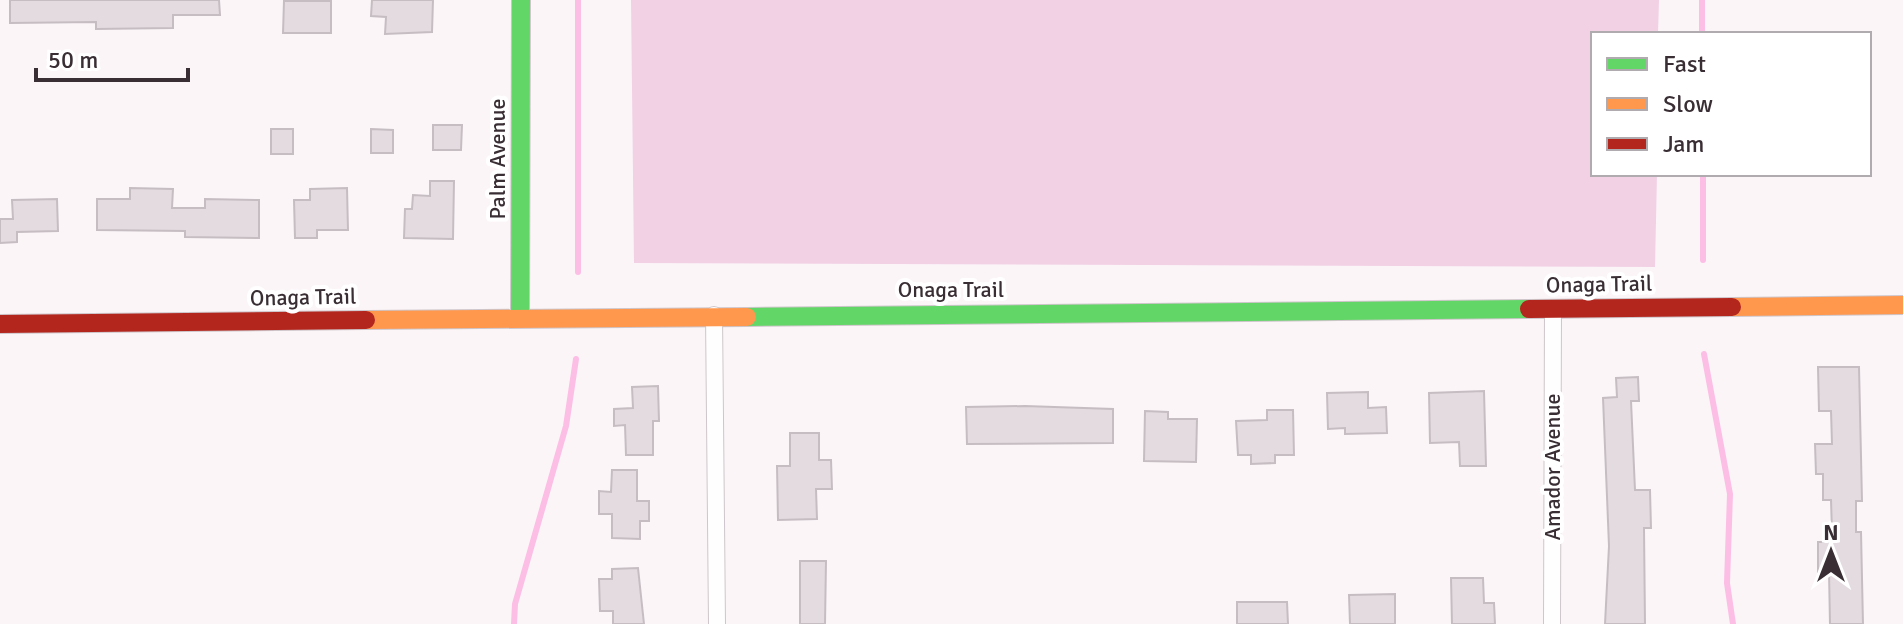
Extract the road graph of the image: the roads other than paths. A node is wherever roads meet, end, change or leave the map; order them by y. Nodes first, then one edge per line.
1 (521, 0) edge
2 (1903, 305) edge
3 (1553, 309) junction
4 (714, 315) junction
5 (520, 318) junction
6 (0, 324) edge
7 (717, 624) edge
8 (1552, 624) edge

1 - 5 street, Palm Avenue
2 - 3 street, Onaga Trail
3 - 4 street, Onaga Trail
3 - 8 street, Amador Avenue
4 - 5 street, Onaga Trail
4 - 7 street
5 - 6 street, Onaga Trail

